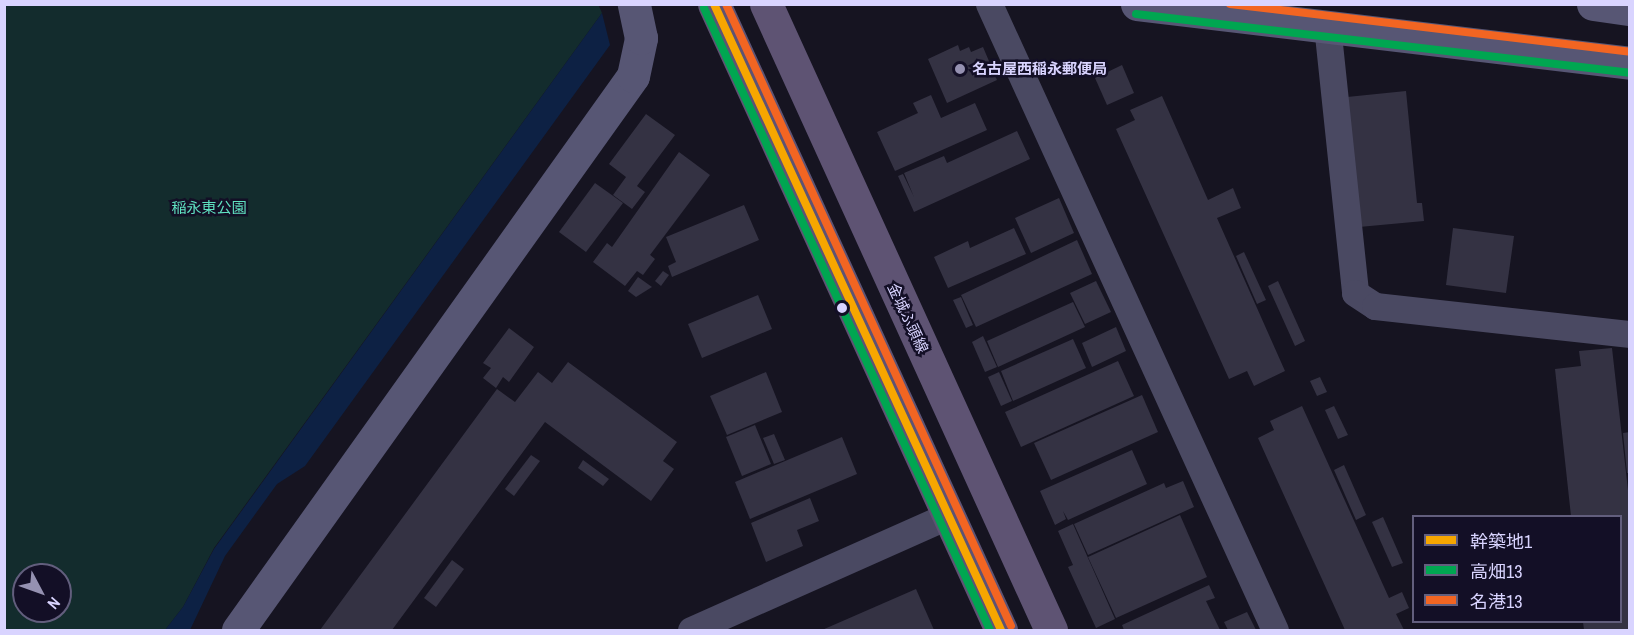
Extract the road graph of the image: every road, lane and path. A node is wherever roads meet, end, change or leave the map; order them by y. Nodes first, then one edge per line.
1 (634, 4) edge
2 (714, 4) edge
3 (766, 4) edge
4 (989, 4) edge
5 (1137, 4) edge
6 (1593, 4) edge
7 (1629, 9) edge
8 (1327, 25) junction
9 (1629, 63) edge
10 (1629, 334) edge
11 (949, 515) junction
12 (238, 630) edge
13 (691, 630) edge
14 (1001, 630) edge
15 (1051, 630) edge
16 (1275, 630) edge

1 - 12 street
2 - 11 main road
3 - 15 main road, 金城ふ頭線
4 - 16 street
5 - 8 street
6 - 7 street
8 - 9 street
8 - 10 street
11 - 13 street
11 - 14 main road

